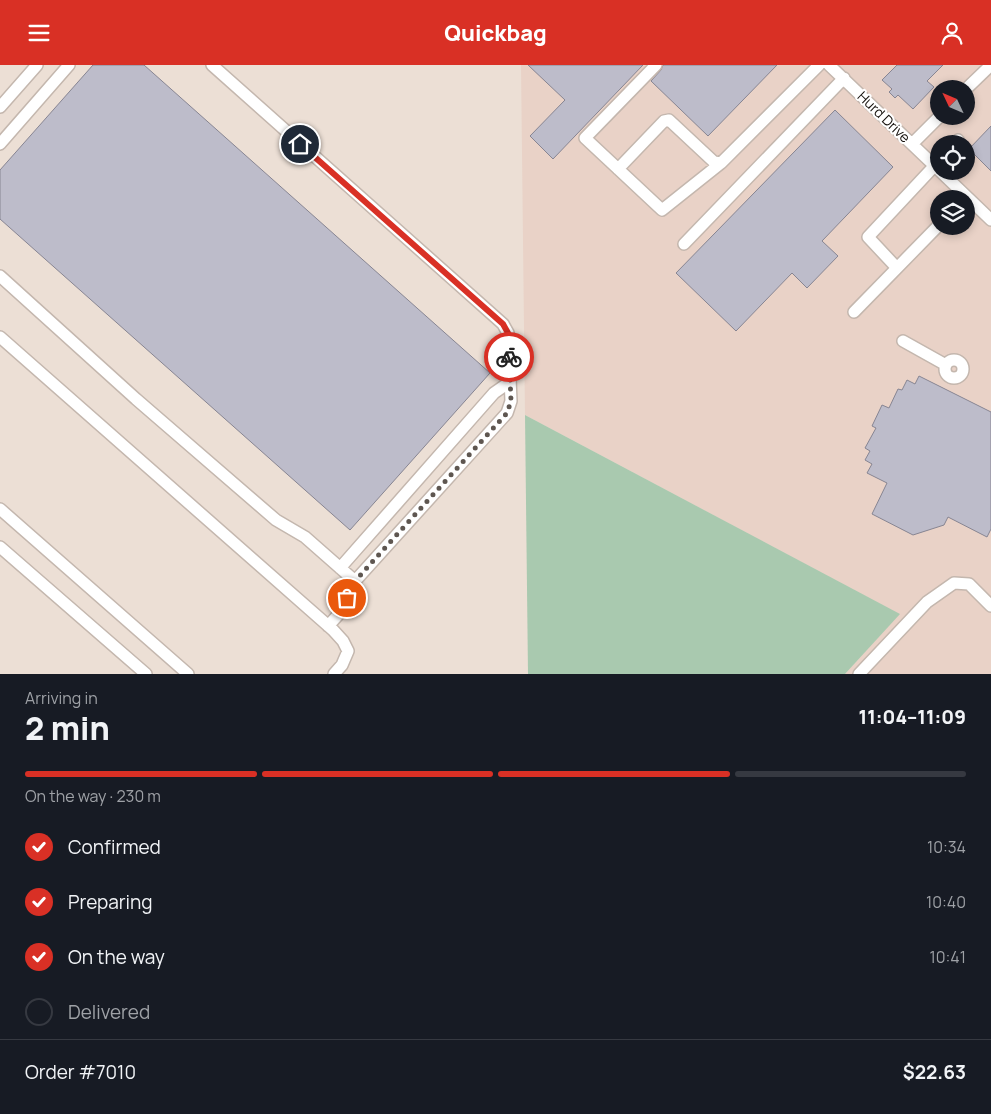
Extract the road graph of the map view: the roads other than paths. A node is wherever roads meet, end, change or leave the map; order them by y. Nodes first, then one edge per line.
1 (37, 65) edge
2 (69, 65) edge
3 (212, 65) edge
4 (656, 65) edge
5 (819, 65) edge
6 (829, 65) edge
7 (990, 65) edge
8 (844, 78) junction
9 (975, 80) edge
10 (0, 107) edge
11 (931, 125) edge
12 (0, 144) edge
13 (912, 144) junction
14 (930, 160) edge
15 (721, 163) junction
16 (618, 169) junction
17 (930, 175) edge
18 (950, 180) edge
19 (959, 190) edge
20 (975, 205) edge
21 (991, 219) edge
22 (930, 234) edge
23 (684, 244) dead end
24 (897, 268) junction
25 (0, 276) edge
26 (854, 312) dead end
27 (0, 337) edge
28 (903, 341) dead end
29 (946, 365) dead end
30 (510, 386) junction
31 (0, 509) edge
32 (0, 547) edge
33 (340, 568) junction
34 (355, 581) junction
35 (991, 606) edge
36 (328, 626) junction
37 (146, 674) edge
38 (188, 674) edge
39 (334, 674) edge
40 (859, 674) edge

1 - 10 street
2 - 12 street
3 - 30 street
4 - 16 street
5 - 15 street
6 - 8 street, Hurd Drive
7 - 9 street
8 - 13 street, Hurd Drive
8 - 23 street
11 - 13 street
13 - 14 street, Hurd Drive
15 - 16 street
15 - 16 street
17 - 24 street
18 - 19 street, Hurd Drive
20 - 21 street, Hurd Drive
22 - 24 street
24 - 26 street
25 - 33 street
27 - 36 street
28 - 29 street
30 - 33 street
30 - 34 street
31 - 38 street
32 - 37 street
33 - 34 street
34 - 36 street
35 - 40 street
36 - 39 street

